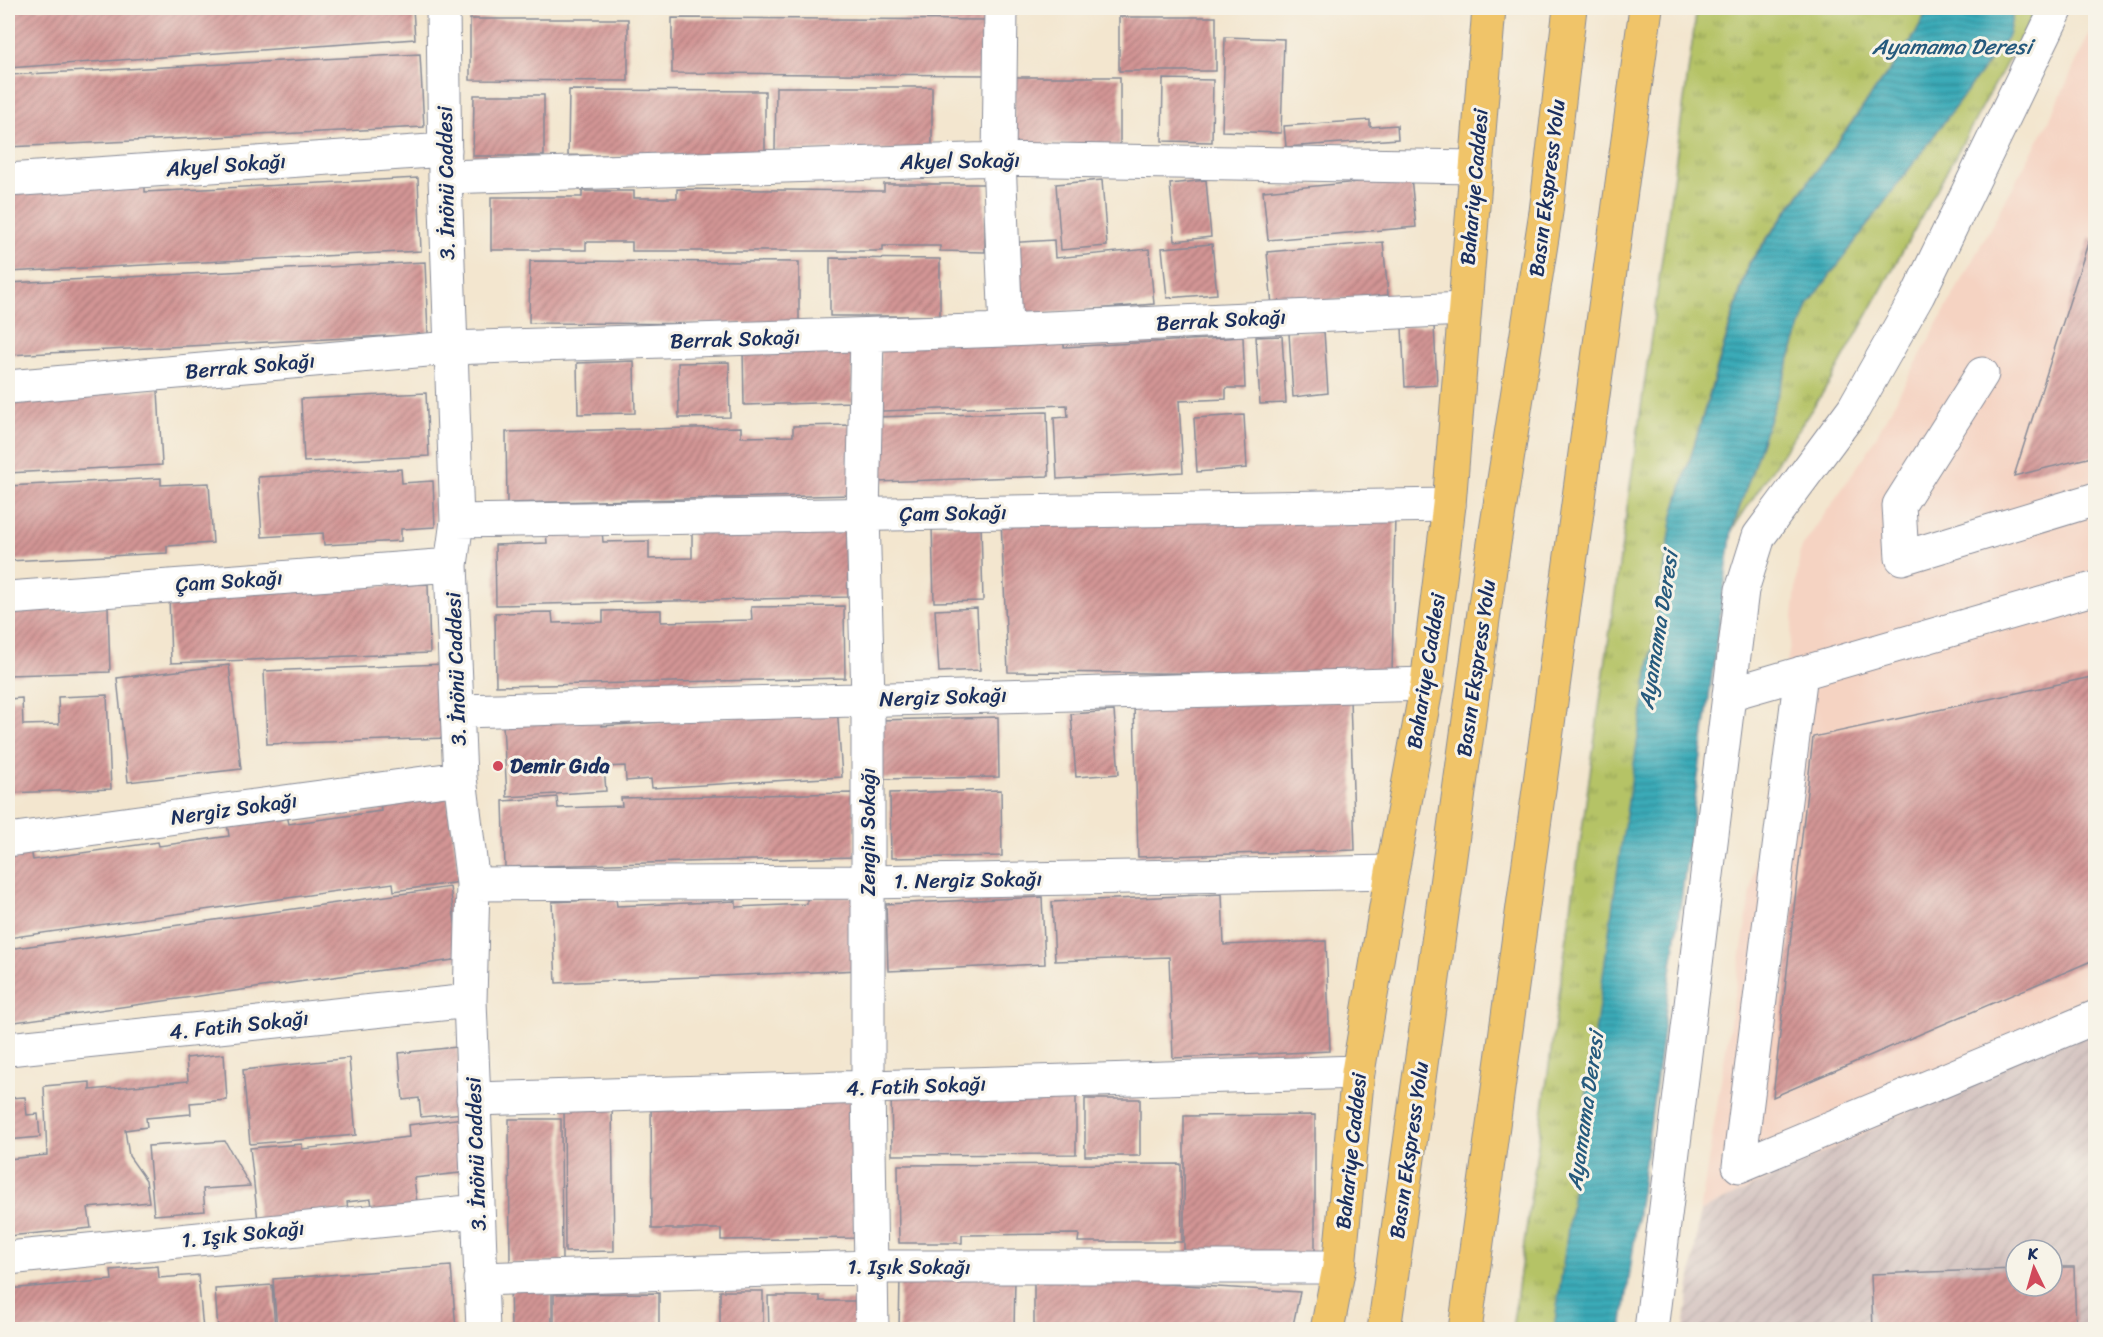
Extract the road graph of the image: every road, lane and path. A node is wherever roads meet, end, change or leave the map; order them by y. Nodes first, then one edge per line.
1 (444, 8) edge
2 (1001, 8) edge
3 (1489, 8) edge
4 (1570, 8) edge
5 (1646, 8) edge
6 (2057, 8) edge
7 (999, 159) junction
8 (445, 163) junction
9 (1476, 167) junction
10 (8, 180) edge
11 (1464, 309) junction
12 (1006, 330) junction
13 (867, 334) junction
14 (450, 348) junction
15 (1982, 374) dead end
16 (8, 387) edge
17 (2096, 499) edge
18 (1449, 505) junction
19 (863, 515) junction
20 (457, 521) junction
21 (452, 565) junction
22 (2096, 588) edge
23 (8, 598) edge
24 (1801, 673) junction
25 (1427, 684) junction
26 (1729, 694) junction
27 (868, 699) junction
28 (459, 711) junction
29 (460, 778) junction
30 (8, 840) edge
31 (1392, 872) junction
32 (868, 882) junction
33 (473, 884) junction
34 (470, 1001) junction
35 (2096, 1017) edge
36 (8, 1049) edge
37 (1358, 1072) junction
38 (868, 1087) junction
39 (473, 1099) junction
40 (478, 1211) junction
41 (8, 1258) edge
42 (871, 1267) junction
43 (1339, 1267) junction
44 (480, 1279) junction
45 (483, 1329) edge
46 (872, 1329) edge
47 (1327, 1329) edge
48 (1384, 1329) edge
49 (1464, 1329) edge
50 (1651, 1329) edge

1 - 8 street, 3. İnönü Caddesi
2 - 7 street
3 - 9 main road, Bahariye Caddesi
4 - 48 main road, Basın Ekspress Yolu
5 - 49 main road
6 - 26 street
7 - 8 street, Akyel Sokağı
7 - 9 street, Akyel Sokağı
7 - 12 street
8 - 10 street, Akyel Sokağı
8 - 14 street, 3. İnönü Caddesi
9 - 11 main road, Bahariye Caddesi
11 - 12 street, Berrak Sokağı
11 - 18 main road, Bahariye Caddesi
12 - 13 street, Berrak Sokağı
13 - 14 street, Berrak Sokağı
13 - 19 street, Zengin Sokağı
14 - 16 street, Berrak Sokağı
14 - 20 street, 3. İnönü Caddesi
15 - 17 street
18 - 19 street, Çam Sokağı
18 - 25 main road, Bahariye Caddesi
19 - 20 street, Çam Sokağı
19 - 27 street, Zengin Sokağı
20 - 21 street, 3. İnönü Caddesi
21 - 23 street, Çam Sokağı
21 - 28 street, 3. İnönü Caddesi
22 - 24 street
24 - 26 street
24 - 35 street
25 - 27 street, Nergiz Sokağı
25 - 31 main road, Bahariye Caddesi
26 - 50 street
27 - 28 street, Nergiz Sokağı
27 - 32 street, Zengin Sokağı
28 - 29 street, 3. İnönü Caddesi
29 - 30 street, Nergiz Sokağı
29 - 33 street, 3. İnönü Caddesi
31 - 32 street, 1. Nergiz Sokağı
31 - 37 main road, Bahariye Caddesi
32 - 33 street, 1. Nergiz Sokağı
32 - 38 street, Zengin Sokağı
33 - 34 street, 3. İnönü Caddesi
34 - 36 street, 4. Fatih Sokağı
34 - 39 street, 3. İnönü Caddesi
37 - 38 street, 4. Fatih Sokağı
37 - 43 main road, Bahariye Caddesi
38 - 39 street, 4. Fatih Sokağı
38 - 42 street, Zengin Sokağı
39 - 40 street, 3. İnönü Caddesi
40 - 41 street, 1. Işık Sokağı
40 - 44 street, 3. İnönü Caddesi
42 - 43 street, 1. Işık Sokağı
42 - 44 street, 1. Işık Sokağı
42 - 46 street, Zengin Sokağı
43 - 47 main road, Bahariye Caddesi
44 - 45 street, 3. İnönü Caddesi

